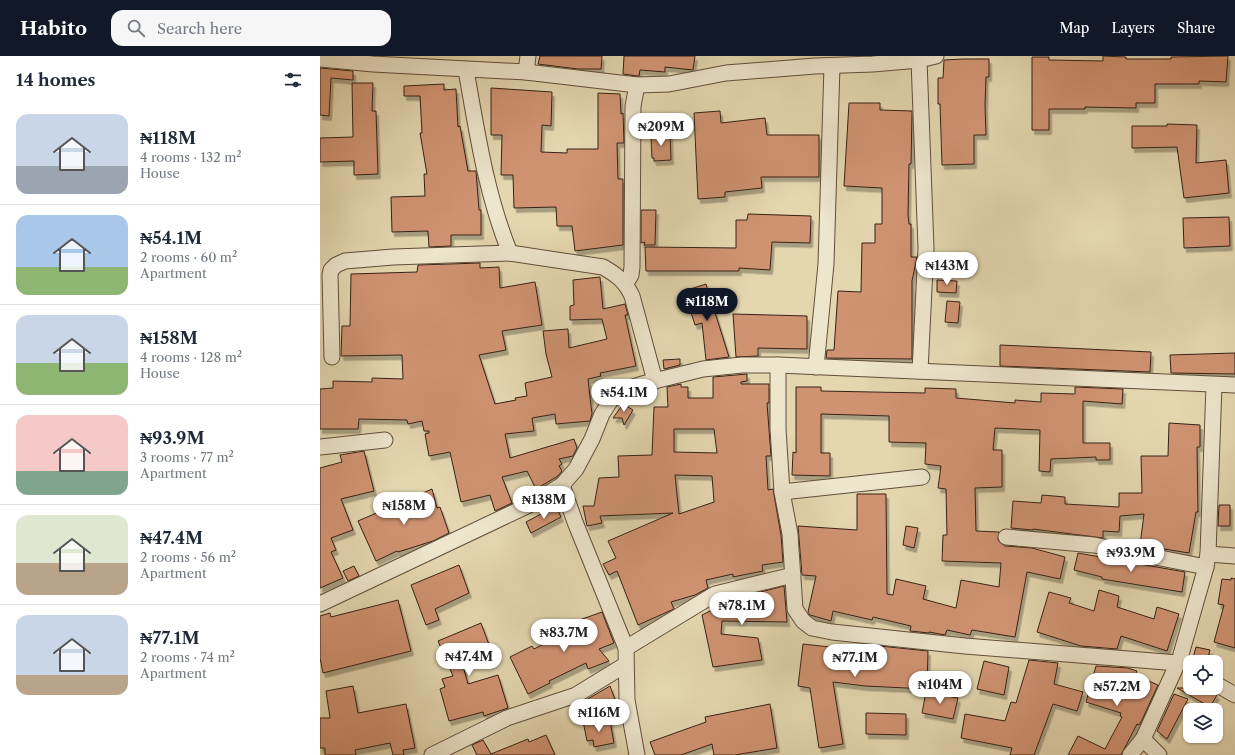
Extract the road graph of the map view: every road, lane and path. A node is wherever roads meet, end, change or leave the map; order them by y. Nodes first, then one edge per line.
1 (528, 56) edge
2 (936, 56) edge
3 (320, 59) edge
4 (373, 60) edge
5 (918, 60) junction
6 (832, 66) junction
7 (466, 70) junction
8 (526, 72) junction
9 (637, 85) junction
10 (510, 253) junction
11 (626, 283) junction
12 (332, 357) dead end
13 (778, 365) junction
14 (816, 367) junction
15 (920, 371) junction
16 (655, 381) junction
17 (1214, 385) junction
18 (1235, 385) edge
19 (385, 440) dead end
20 (320, 447) edge
21 (922, 477) dead end
22 (562, 485) junction
23 (782, 492) junction
24 (1006, 537) dead end
25 (1235, 556) edge
26 (1207, 560) junction
27 (793, 575) junction
28 (320, 604) edge
29 (626, 648) junction
30 (1185, 655) edge
31 (1183, 662) edge
32 (626, 666) junction
33 (1223, 688) edge
34 (1235, 695) edge
35 (1143, 739) junction
36 (432, 755) edge
37 (638, 755) edge
38 (1130, 755) edge
39 (1159, 755) edge

1 - 8 street
2 - 5 street
3 - 4 street
4 - 7 street
5 - 6 street
5 - 15 street
6 - 9 street
6 - 14 street
7 - 8 street
7 - 10 street
8 - 9 street
9 - 11 street
10 - 11 street
10 - 12 street
11 - 16 street
13 - 14 street
13 - 16 street
13 - 23 street
14 - 15 street
15 - 17 street
16 - 22 street
17 - 18 street
17 - 26 street
19 - 20 street
21 - 23 street
22 - 28 street
22 - 29 street
23 - 27 street
24 - 26 street
25 - 26 street
26 - 30 street
27 - 29 street
27 - 31 street
29 - 32 street
31 - 35 street
32 - 36 street
32 - 37 street
33 - 34 street
35 - 38 street
35 - 39 street

